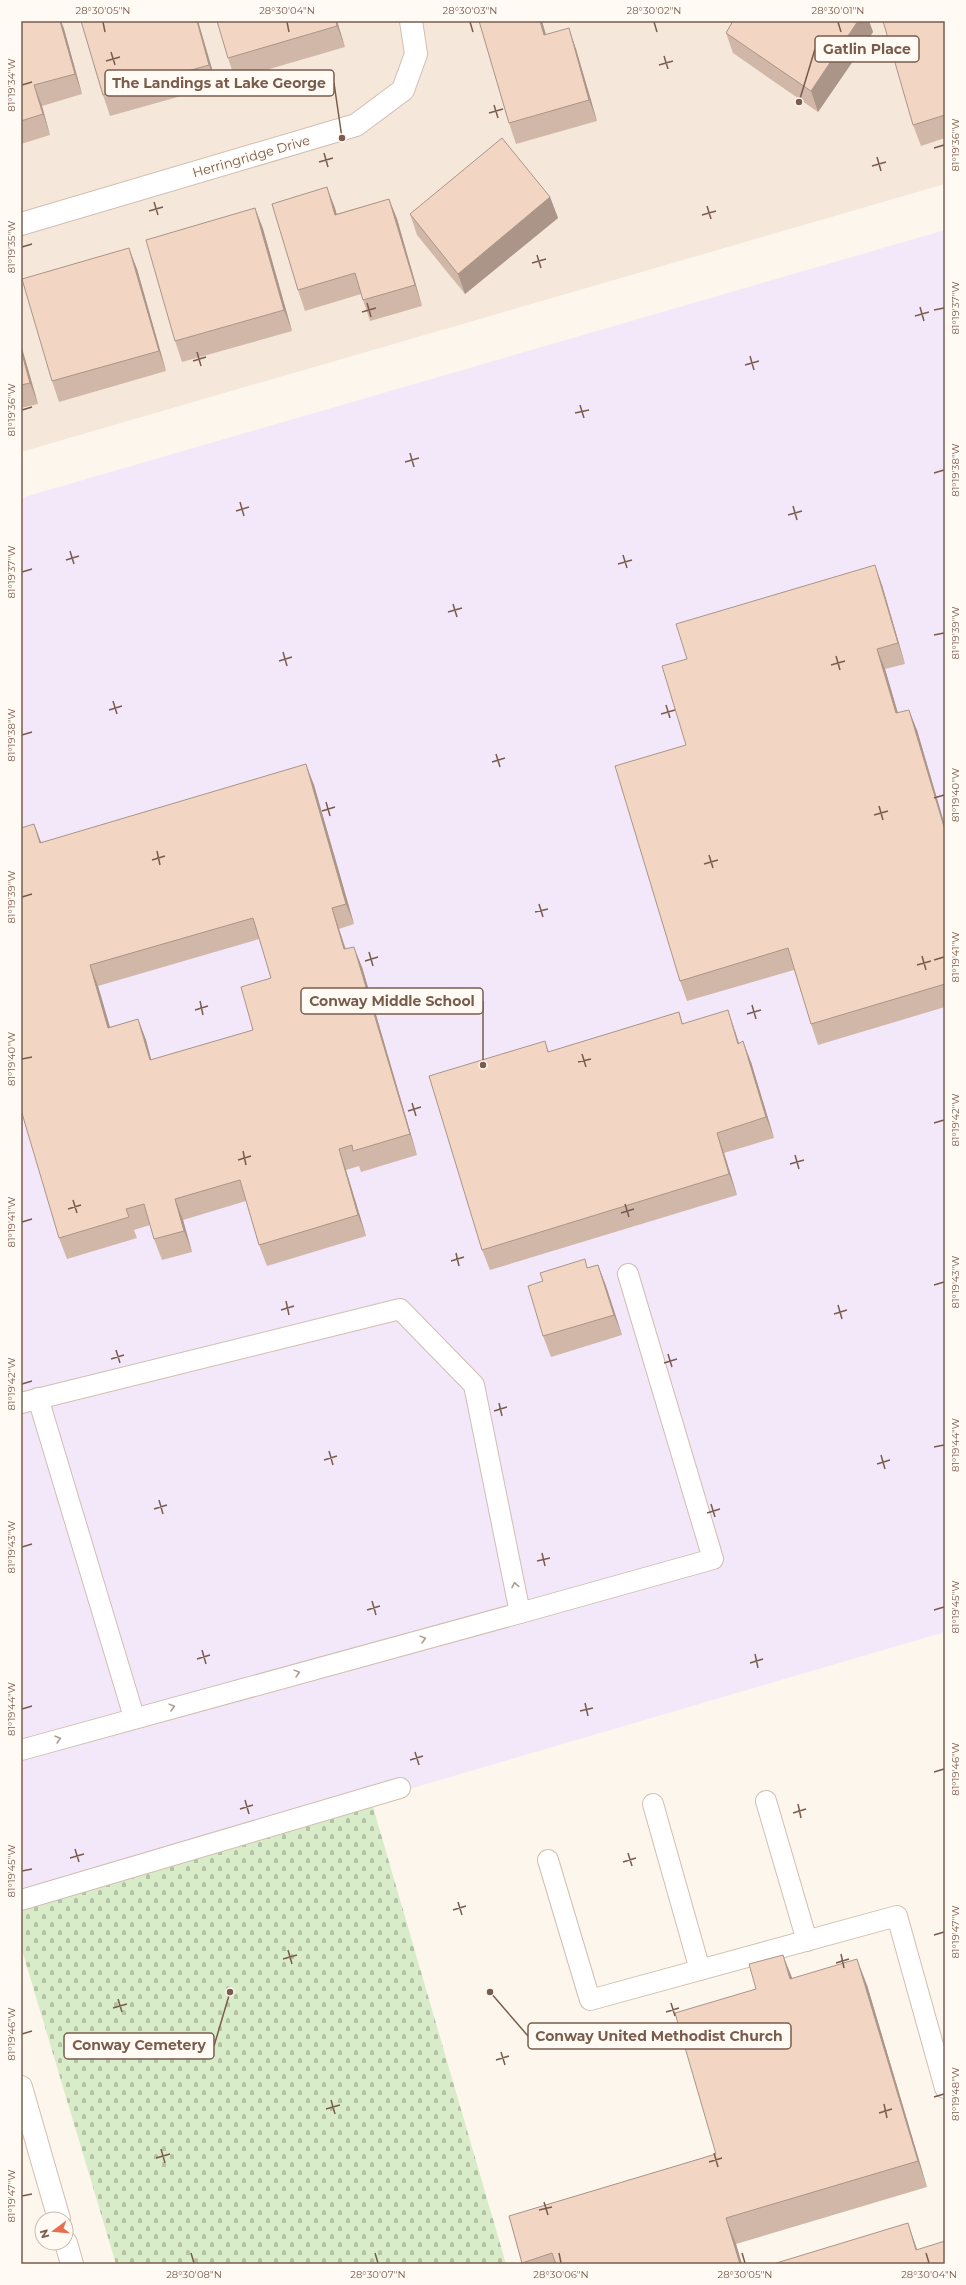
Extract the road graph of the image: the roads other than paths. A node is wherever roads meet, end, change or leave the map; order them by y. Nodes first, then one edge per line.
1 (410, 21) edge
2 (21, 224) edge
3 (628, 1274) dead end
4 (29, 1400) edge
5 (520, 1613) junction
6 (134, 1717) junction
7 (21, 1750) edge
8 (400, 1788) dead end
9 (766, 1801) dead end
10 (652, 1804) dead end
11 (548, 1860) dead end
12 (21, 1900) edge
13 (807, 1941) junction
14 (700, 1970) junction
15 (21, 2087) edge
16 (945, 2088) edge
17 (57, 2211) edge
18 (68, 2251) edge
19 (72, 2264) edge

1 - 2 street, Herringridge Drive
3 - 5 lane
5 -> 4 lane
4 - 6 lane
6 -> 5 lane
7 -> 6 lane
8 - 12 lane
9 - 13 lane
10 - 14 lane
11 - 14 lane
13 - 14 lane
13 - 16 lane
15 - 17 street
18 - 19 street

